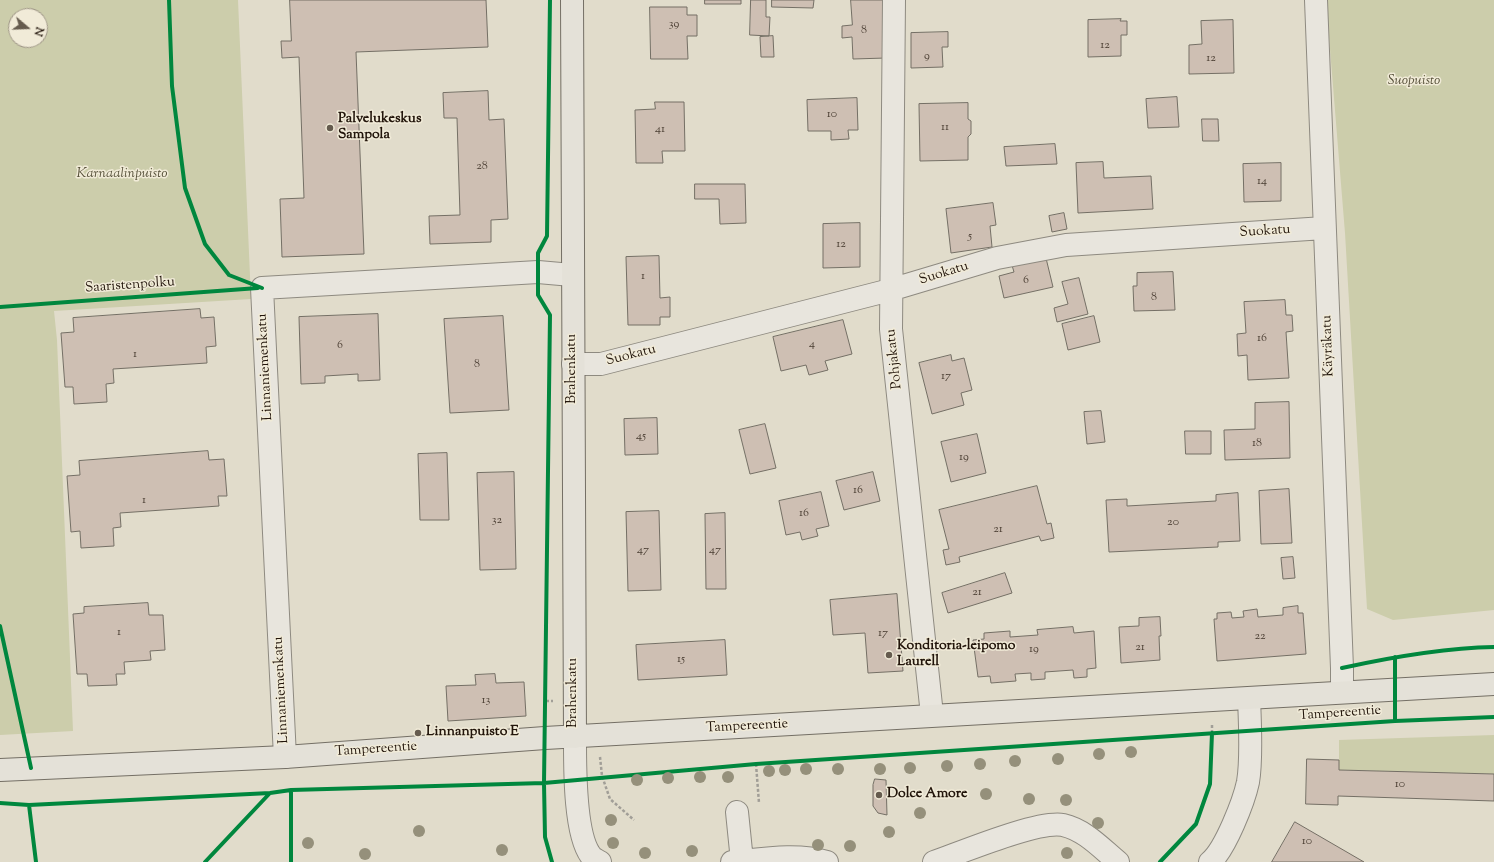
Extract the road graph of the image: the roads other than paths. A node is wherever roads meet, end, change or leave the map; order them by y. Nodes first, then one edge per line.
1 (572, 0) edge
2 (894, 0) edge
3 (1316, 0) edge
4 (1324, 228) junction
5 (572, 275) junction
6 (890, 290) junction
7 (573, 364) junction
8 (1494, 684) edge
9 (1342, 692) junction
10 (1249, 699) junction
11 (932, 715) junction
12 (575, 737) junction
13 (285, 757) junction
14 (0, 770) edge
15 (737, 812) dead end
16 (600, 862) edge
17 (737, 862) edge
18 (827, 862) edge
19 (934, 862) edge
20 (1118, 862) edge
21 (1210, 862) edge

1 - 5 main road, Brahenkatu
2 - 6 street, Pohjakatu
3 - 4 street, Käyräkatu
4 - 6 street, Suokatu
4 - 9 street, Käyräkatu
5 - 7 main road, Brahenkatu
5 - 13 street, Linnaniemenkatu
6 - 7 street, Suokatu
6 - 11 street, Pohjakatu
7 - 12 main road, Brahenkatu
8 - 9 main road, Tampereentie
9 - 10 main road, Tampereentie
10 - 11 main road, Tampereentie
10 - 21 street
11 - 12 main road, Tampereentie
12 - 13 main road, Tampereentie
12 - 16 street
13 - 14 main road, Tampereentie
15 - 17 street
17 - 18 street
19 - 20 street

